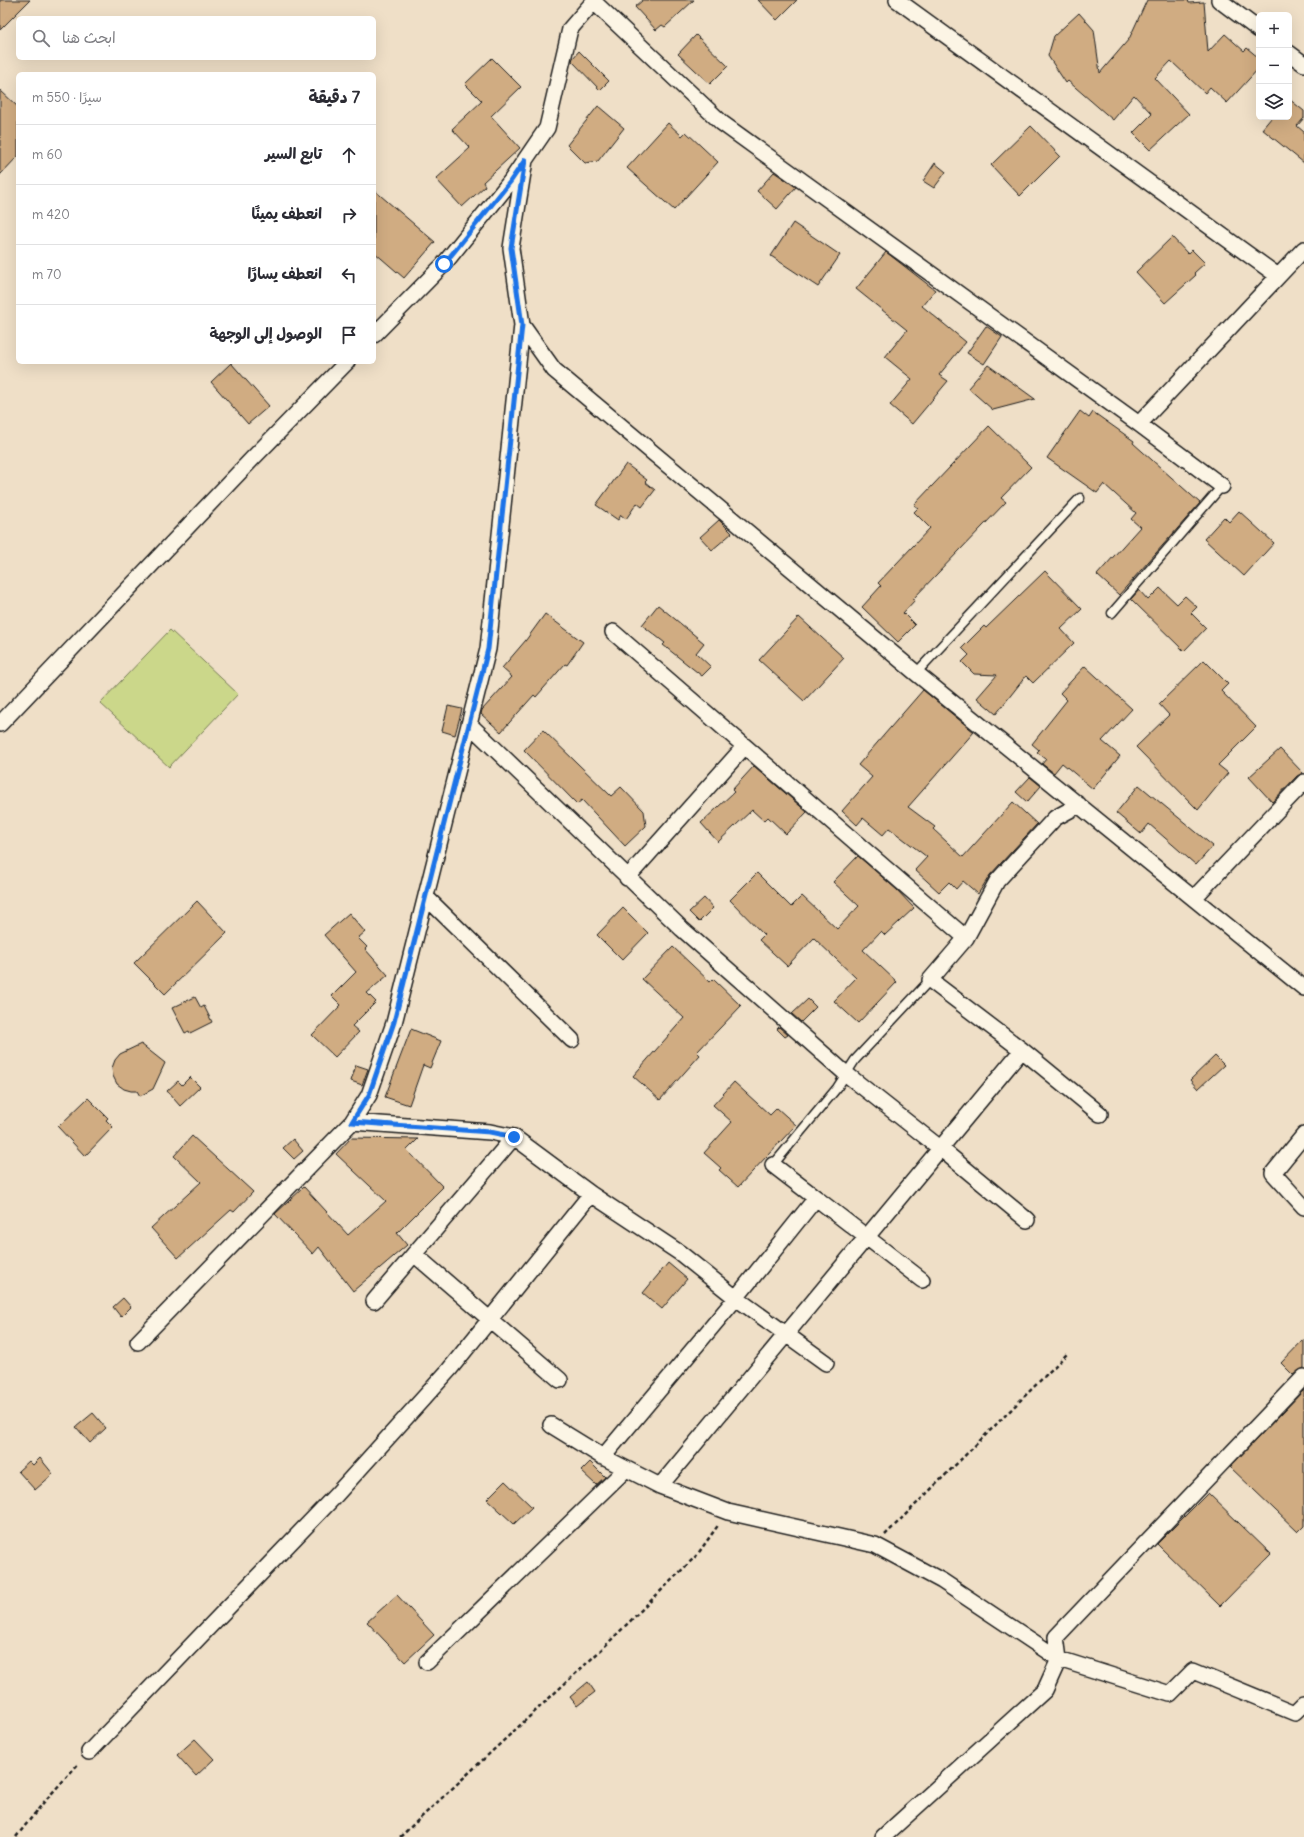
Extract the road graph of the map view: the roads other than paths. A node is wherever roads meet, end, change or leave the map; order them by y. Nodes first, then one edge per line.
1 (897, 0) edge
2 (1219, 0) edge
3 (594, 1) edge
4 (1256, 28) edge
5 (1292, 55) edge
6 (1304, 64) edge
7 (525, 160) junction
8 (1304, 249) edge
9 (1278, 276) junction
10 (522, 325) junction
11 (376, 333) edge
12 (345, 364) edge
13 (1139, 424) junction
14 (1222, 486) joint
15 (1080, 498) dead end
16 (1112, 613) dead end
17 (613, 632) dead end
18 (916, 673) junction
19 (0, 724) edge
20 (469, 724) junction
21 (744, 747) junction
22 (1304, 782) edge
23 (1079, 805) junction
24 (627, 878) junction
25 (426, 897) junction
26 (1194, 898) junction
27 (966, 938) junction
28 (1301, 979) edge
29 (930, 980) junction
30 (572, 1040) dead end
31 (1022, 1050) junction
32 (845, 1073) junction
33 (1100, 1114) dead end
34 (352, 1122) junction
35 (1304, 1135) edge
36 (514, 1137) junction
37 (940, 1148) junction
38 (773, 1165) joint
39 (591, 1194) junction
40 (816, 1198) junction
41 (1304, 1207) edge
42 (1027, 1220) dead end
43 (867, 1236) junction
44 (414, 1254) junction
45 (922, 1280) dead end
46 (736, 1298) junction
47 (374, 1300) dead end
48 (490, 1319) junction
49 (786, 1334) junction
50 (138, 1342) dead end
51 (826, 1363) dead end
52 (1304, 1377) edge
53 (560, 1380) dead end
54 (552, 1425) dead end
55 (603, 1457) junction
56 (626, 1469) junction
57 (660, 1486) junction
58 (1058, 1659) junction
59 (427, 1662) dead end
60 (1304, 1704) edge
61 (89, 1752) road end
62 (883, 1837) edge

1 - 9 street
2 - 4 street
3 - 7 street
3 - 13 street
5 - 6 street
7 - 10 street
7 - 11 street
8 - 9 street
9 - 13 street
10 - 18 street
10 - 20 street
12 - 19 street
13 - 14 street
14 - 16 lane
15 - 18 lane
17 - 21 street
18 - 23 street
20 - 24 street
20 - 25 street
21 - 24 street
21 - 27 street
22 - 26 street
23 - 26 street
23 - 27 street
24 - 32 street
25 - 30 street
25 - 34 street
26 - 28 street
27 - 29 street
29 - 31 street
29 - 32 lane
31 - 33 street
31 - 37 street
32 - 37 street
32 - 38 lane
34 - 36 street
34 - 50 street
35 - 41 street
36 - 39 street
36 - 44 street
37 - 42 street
37 - 43 street
38 - 40 street
39 - 46 street
39 - 48 street
40 - 43 street
40 - 46 street
43 - 45 street
43 - 49 street
44 - 47 street
44 - 48 street
46 - 49 street
46 - 55 street
48 - 53 street
48 - 61 street
49 - 51 street
49 - 57 street
52 - 58 street
54 - 55 street
55 - 56 street
56 - 57 street
56 - 59 street
57 - 58 street
58 - 60 street
58 - 62 street

